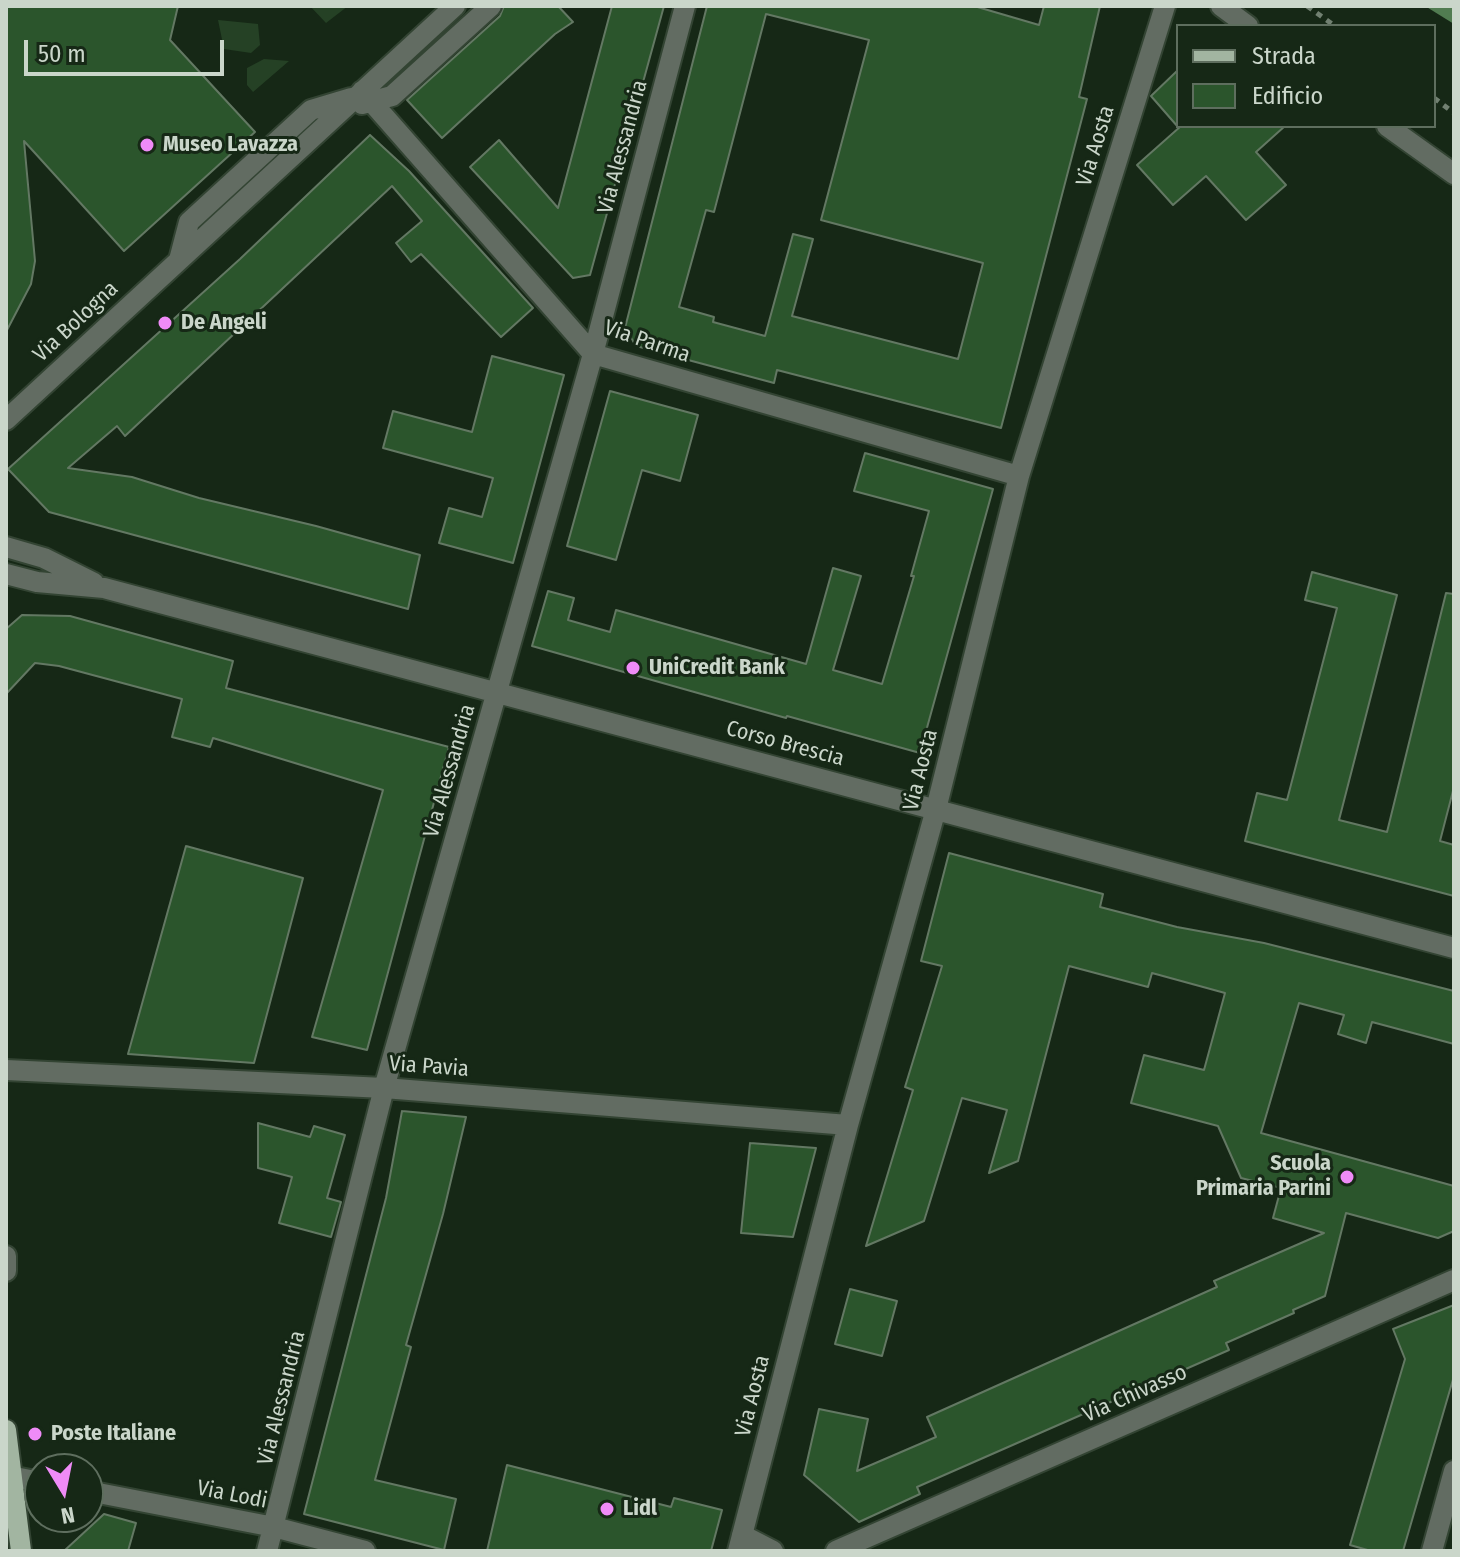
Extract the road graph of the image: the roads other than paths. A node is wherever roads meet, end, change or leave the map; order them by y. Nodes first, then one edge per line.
1 (455, 6) edge
2 (491, 6) edge
3 (685, 6) edge
4 (1165, 6) edge
5 (1221, 6) edge
6 (1245, 24) edge
7 (359, 99) junction
8 (1390, 128) edge
9 (1454, 174) edge
10 (593, 354) junction
11 (6, 420) edge
12 (1019, 476) junction
13 (6, 547) edge
14 (6, 574) edge
15 (104, 588) junction
16 (497, 693) junction
17 (936, 809) junction
18 (1454, 948) edge
19 (6, 1070) edge
20 (384, 1088) junction
21 (848, 1125) junction
22 (6, 1256) edge
23 (6, 1271) edge
24 (1454, 1280) edge
25 (6, 1430) edge
26 (1454, 1471) edge
27 (9, 1479) edge
28 (104, 1494) edge
29 (11, 1508) edge
30 (274, 1527) junction
31 (740, 1543) edge
32 (21, 1551) edge
33 (267, 1551) edge
34 (365, 1551) edge
35 (773, 1551) edge
36 (836, 1551) edge
37 (1432, 1551) edge

1 - 7 street, Via Bologna
2 - 7 street, Via Bologna
3 - 10 street, Via Alessandria
4 - 12 street, Via Aosta
5 - 6 street
7 - 10 street, Via Parma
7 - 11 street, Via Bologna
8 - 9 street
10 - 12 street, Via Parma
10 - 16 street, Via Alessandria
12 - 17 street, Via Aosta
13 - 15 street, Corso Brescia
14 - 15 street, Corso Brescia
15 - 16 street, Corso Brescia
16 - 17 street, Corso Brescia
16 - 20 street, Via Alessandria
17 - 18 street, Corso Brescia
17 - 21 street, Via Aosta
19 - 20 street, Via Pavia
20 - 21 street, Via Pavia
20 - 30 street, Via Alessandria
21 - 31 street, Via Aosta
22 - 23 street
24 - 36 street, Via Chivasso
25 - 27 main road
26 - 37 street
27 - 29 main road
28 - 30 street, Via Lodi
29 - 32 main road
30 - 33 street, Via Alessandria
30 - 34 street, Via Lodi
31 - 35 street

